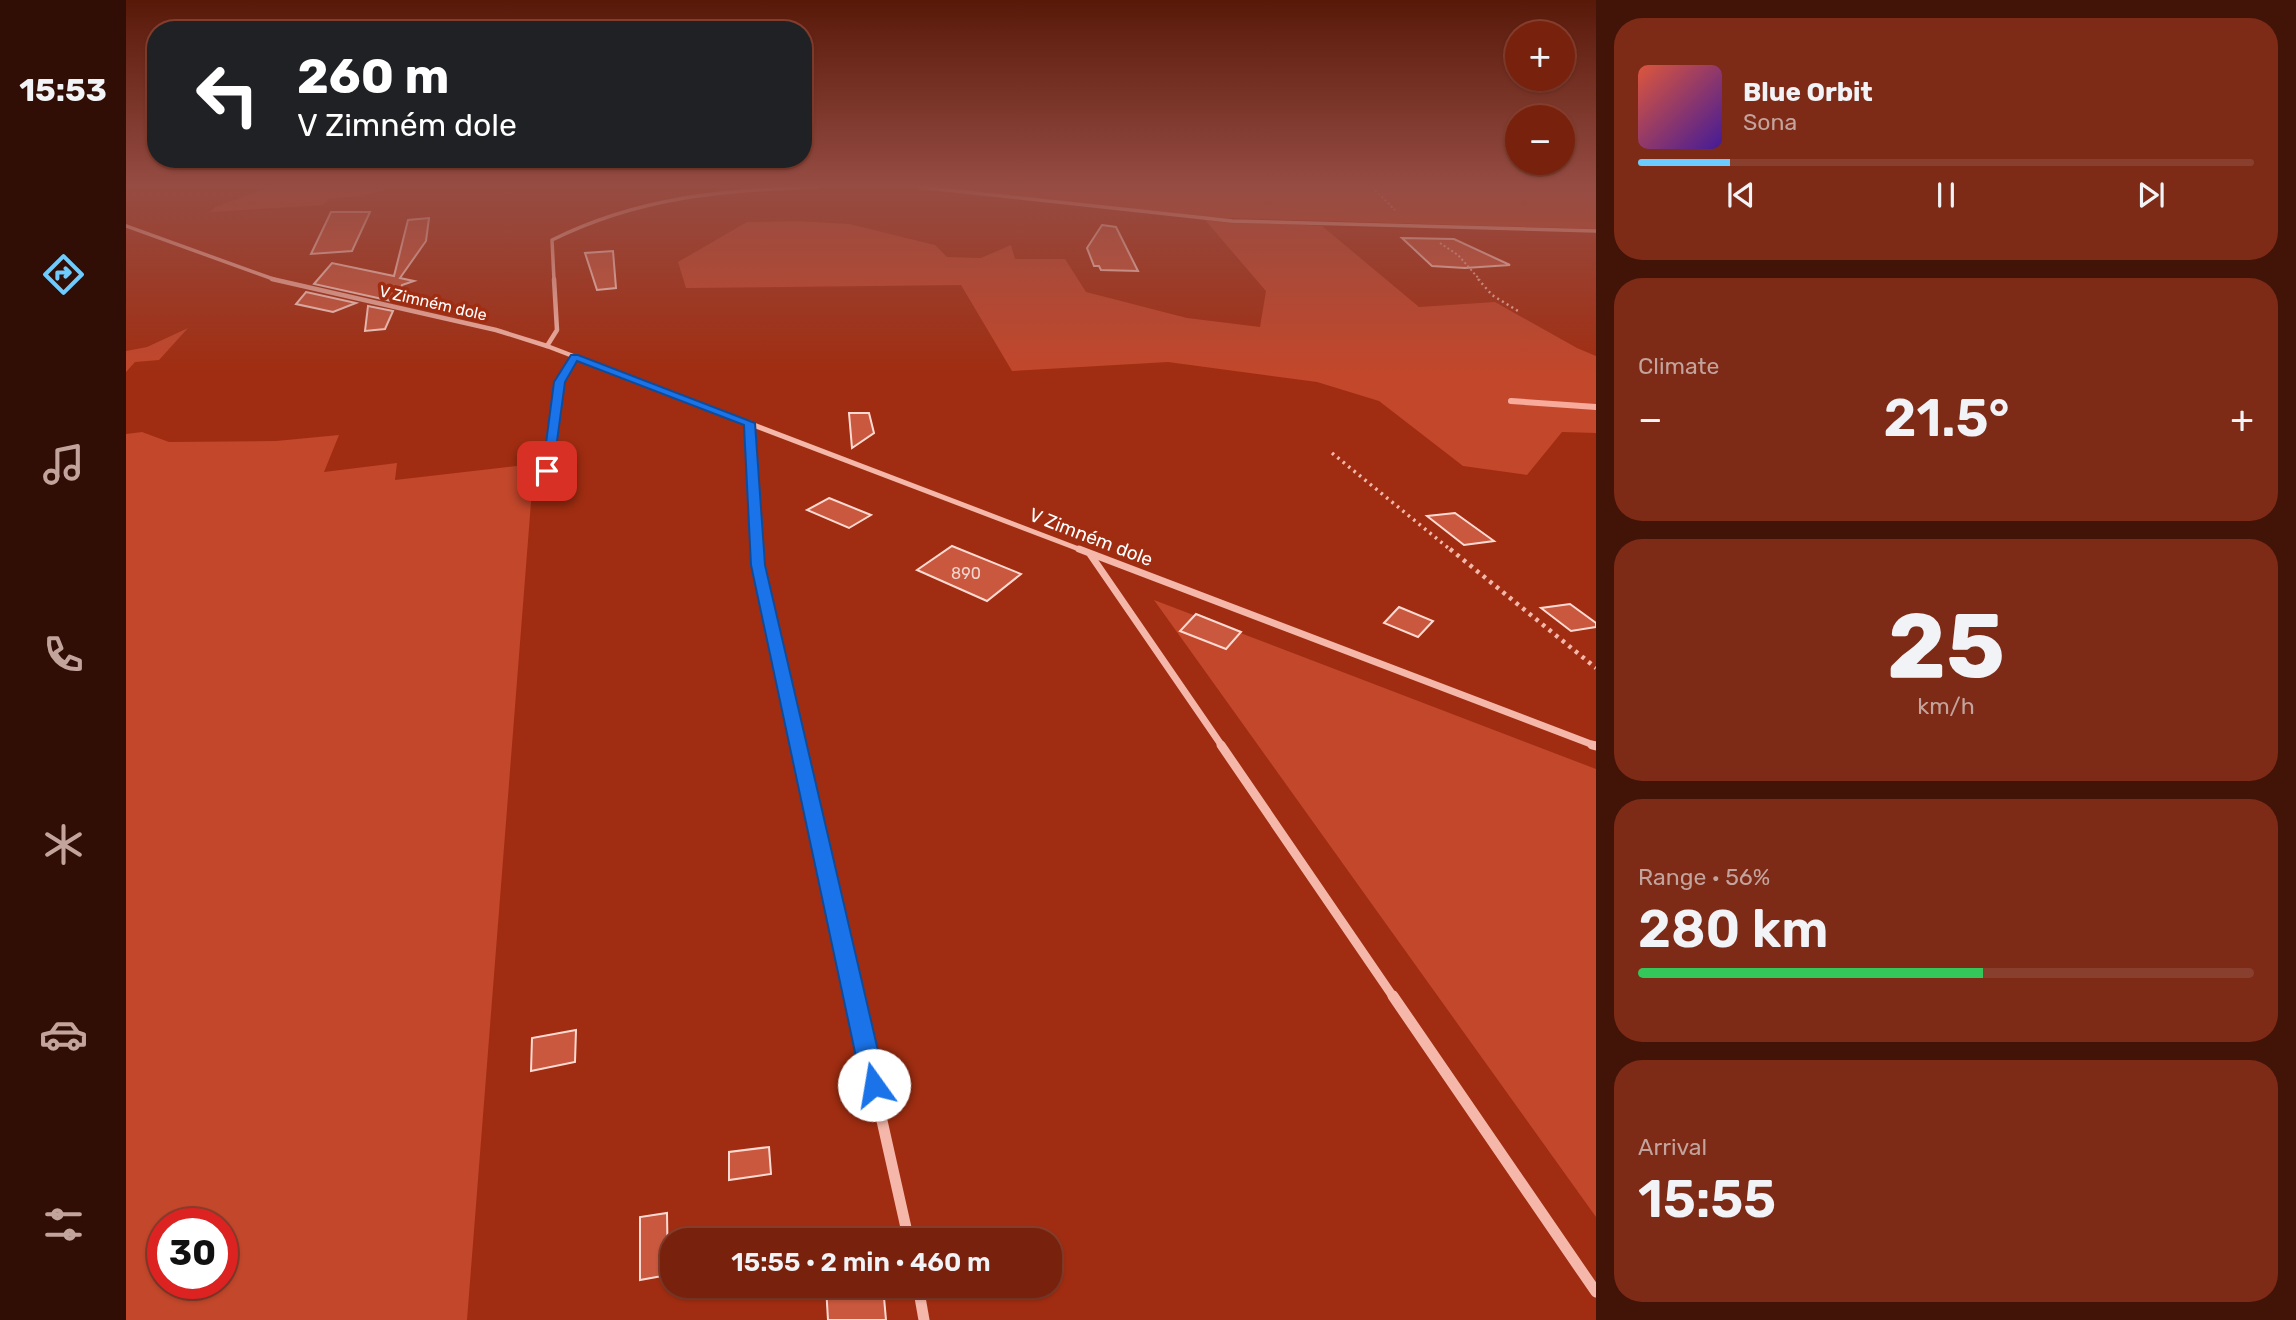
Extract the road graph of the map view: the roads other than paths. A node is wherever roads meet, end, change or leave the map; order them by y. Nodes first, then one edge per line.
1 (189, 249) edge
2 (552, 249) edge
3 (547, 346) junction
4 (574, 357) junction
5 (750, 423) junction
6 (547, 471) dead end
7 (1089, 554) junction
8 (1596, 746) edge
9 (906, 1228) edge
10 (1596, 1292) edge
11 (920, 1298) edge
12 (924, 1320) edge

1 - 3 street, V Zimném dole
2 - 3 street
3 - 4 street, V Zimném dole
4 - 5 street, V Zimném dole
4 - 6 street
5 - 7 street, V Zimném dole
5 - 9 street
7 - 8 street, V Zimném dole
7 - 10 street
11 - 12 street

